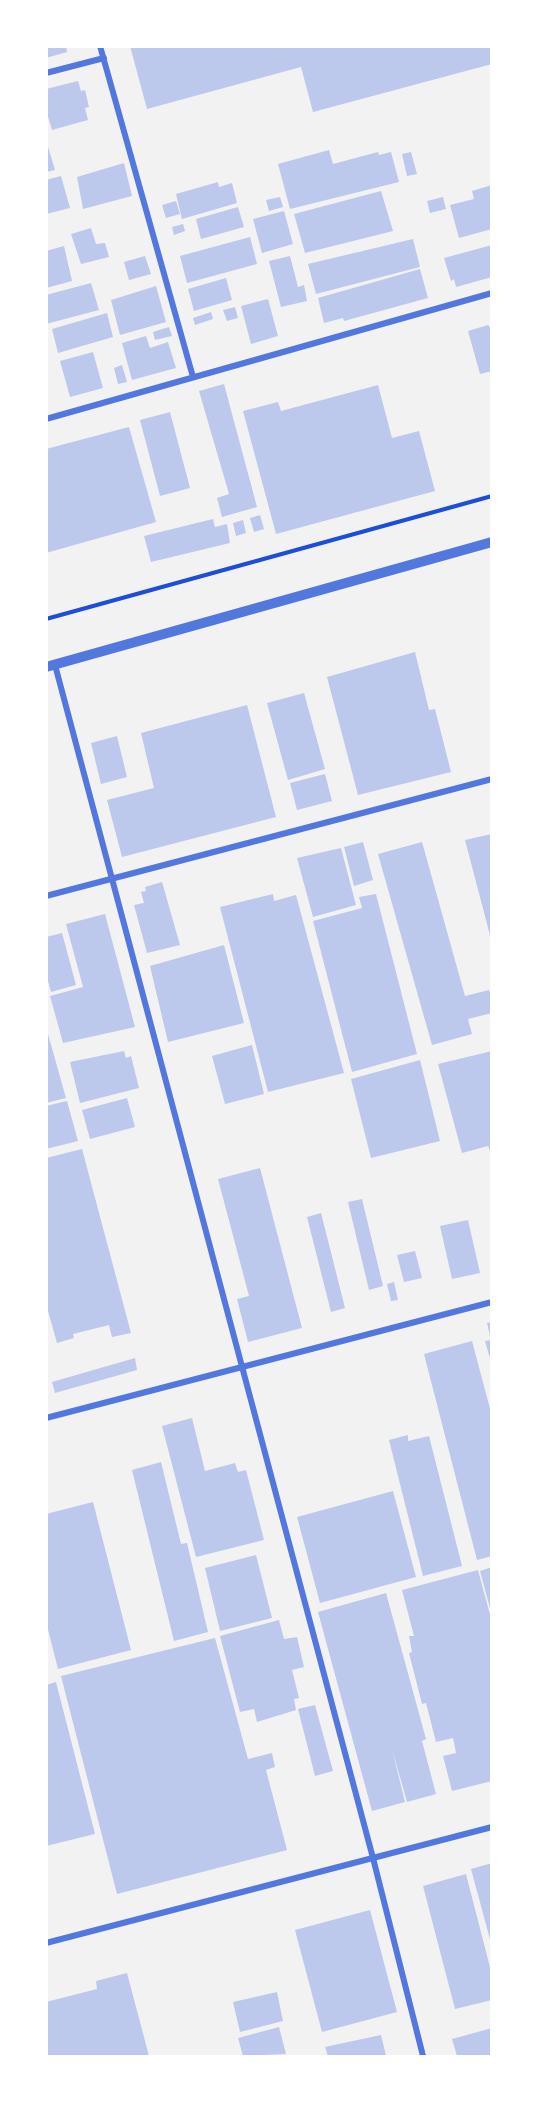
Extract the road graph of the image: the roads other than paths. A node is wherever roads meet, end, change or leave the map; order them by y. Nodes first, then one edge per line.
1 (100, 46) edge
2 (104, 58) junction
3 (46, 73) edge
4 (492, 294) edge
5 (193, 377) junction
6 (46, 419) edge
7 (492, 542) edge
8 (51, 666) edge
9 (492, 779) edge
10 (112, 878) junction
11 (46, 896) edge
12 (492, 1302) edge
13 (243, 1368) junction
14 (46, 1418) edge
15 (492, 1827) edge
16 (373, 1858) junction
17 (46, 1943) edge
18 (423, 2056) edge

1 - 2 street
2 - 3 street
2 - 5 street
4 - 5 street
5 - 6 street
7 - 8 street
8 - 10 street
9 - 10 street
10 - 11 street
10 - 13 street
12 - 13 street
13 - 14 street
13 - 16 street
15 - 16 street
16 - 17 street
16 - 18 street

